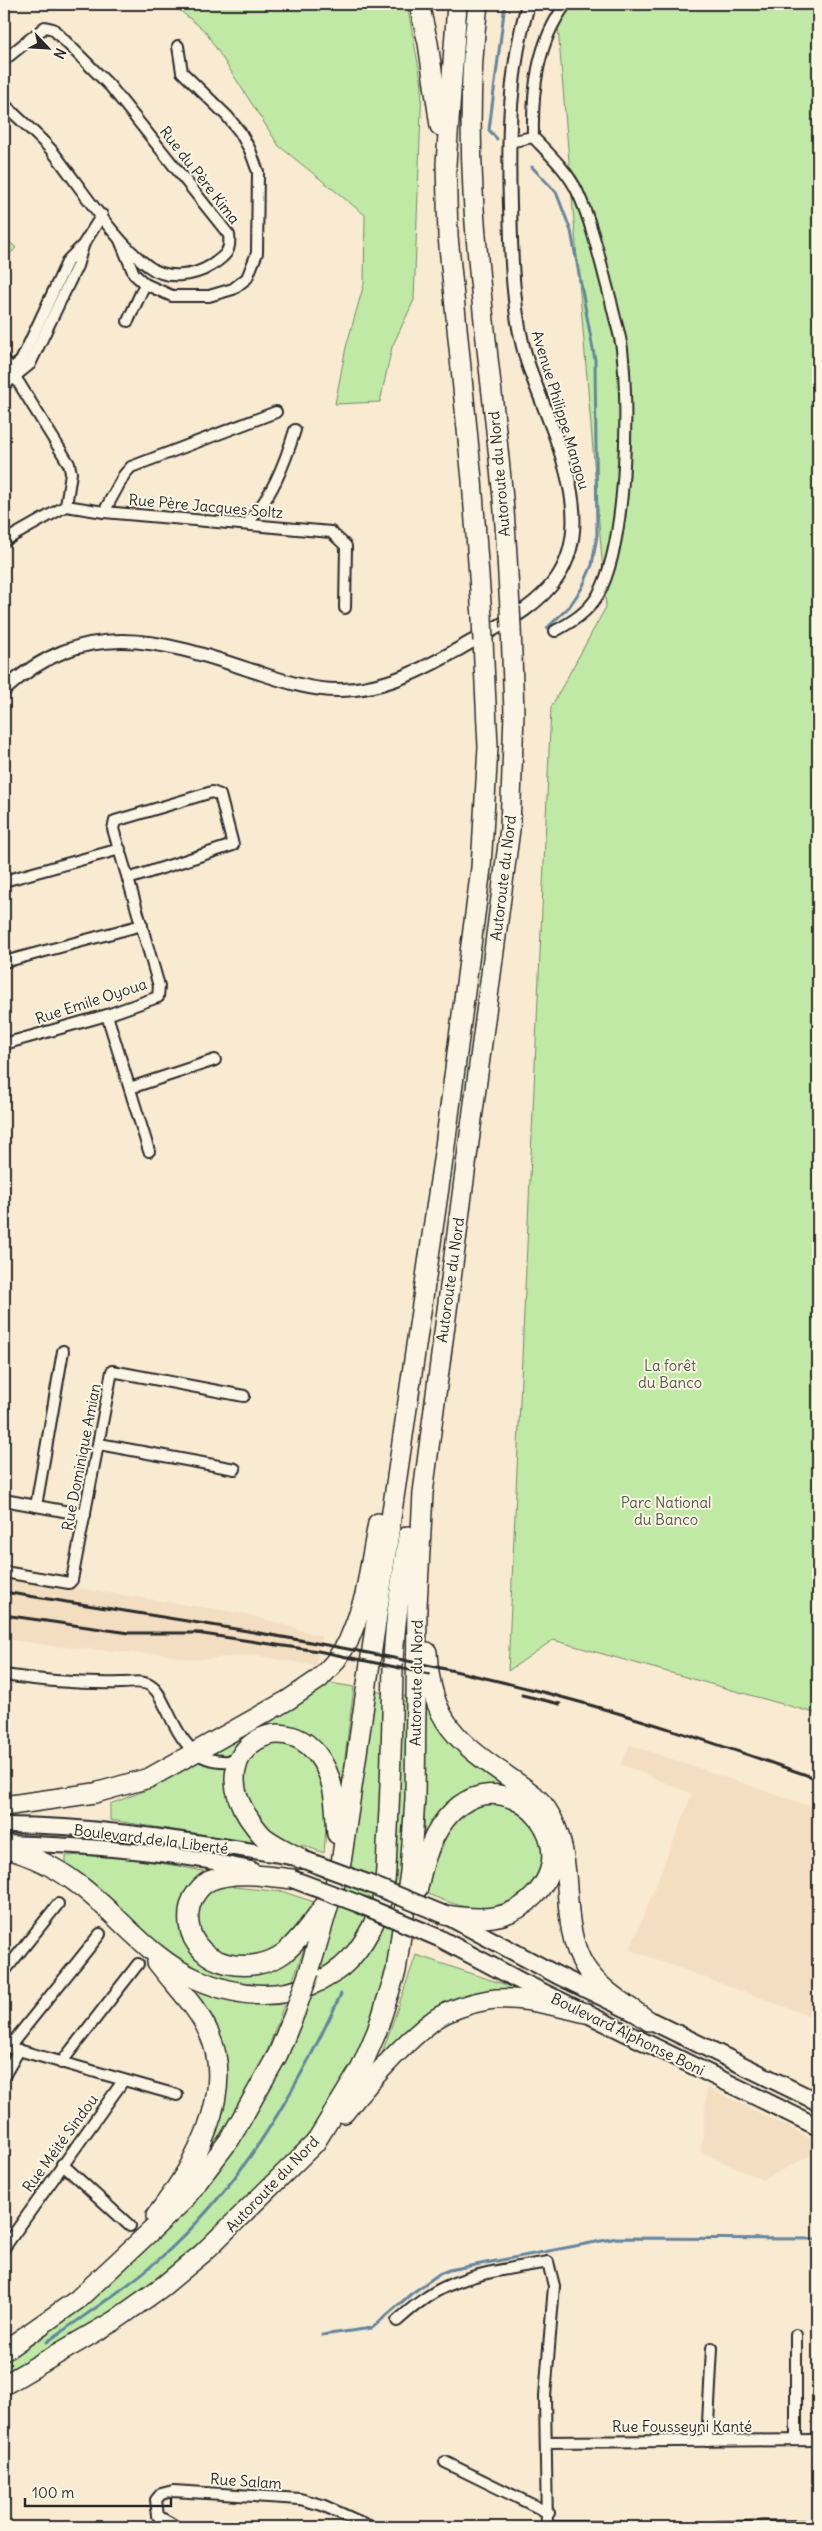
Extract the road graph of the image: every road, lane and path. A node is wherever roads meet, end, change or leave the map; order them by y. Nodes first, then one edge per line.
1 (419, 4) edge
2 (457, 4) edge
3 (478, 4) edge
4 (528, 4) edge
5 (566, 4) edge
6 (178, 46) dead end
7 (4, 60) edge
8 (4, 104) edge
9 (533, 137) junction
10 (508, 142) junction
11 (446, 164) junction
12 (102, 215) junction
13 (119, 237) junction
14 (145, 284) junction
15 (128, 320) dead end
16 (4, 359) edge
17 (10, 374) edge
18 (4, 385) edge
19 (276, 412) dead end
20 (296, 430) dead end
21 (66, 506) junction
22 (104, 512) junction
23 (247, 524) junction
24 (4, 541) edge
25 (345, 608) dead end
26 (555, 632) dead end
27 (4, 690) edge
28 (120, 849) junction
29 (128, 879) junction
30 (4, 881) edge
31 (142, 925) junction
32 (4, 962) edge
33 (107, 1016) junction
34 (4, 1044) edge
35 (215, 1060) dead end
36 (130, 1088) junction
37 (149, 1151) dead end
38 (63, 1351) dead end
39 (439, 1360) junction
40 (244, 1396) dead end
41 (407, 1411) junction
42 (99, 1444) junction
43 (235, 1469) dead end
44 (4, 1500) edge
45 (36, 1506) junction
46 (85, 1515) junction
47 (4, 1572) edge
48 (417, 1606) junction
49 (4, 1675) edge
50 (193, 1753) junction
51 (238, 1760) junction
52 (4, 1806) edge
53 (4, 1825) edge
54 (4, 1843) edge
55 (4, 1848) edge
56 (302, 1859) junction
57 (341, 1863) junction
58 (292, 1880) junction
59 (333, 1892) junction
60 (58, 1904) dead end
61 (445, 1915) junction
62 (100, 1934) dead end
63 (143, 1943) junction
64 (138, 1964) dead end
65 (396, 1971) junction
66 (4, 1972) edge
67 (586, 2013) junction
68 (649, 2021) junction
69 (10, 2048) edge
70 (61, 2063) junction
71 (4, 2076) edge
72 (123, 2081) junction
73 (176, 2095) dead end
74 (818, 2102) edge
75 (818, 2126) edge
76 (315, 2143) junction
77 (62, 2164) junction
78 (130, 2226) dead end
79 (4, 2248) edge
80 (131, 2250) junction
81 (397, 2321) dead end
82 (796, 2335) dead end
83 (712, 2348) dead end
84 (4, 2351) edge
85 (4, 2385) edge
86 (796, 2440) junction
87 (818, 2440) edge
88 (707, 2441) junction
89 (546, 2442) junction
90 (445, 2462) dead end
91 (549, 2513) junction
92 (791, 2526) edge
93 (818, 2526) edge
94 (177, 2527) edge
95 (371, 2527) edge
96 (548, 2527) edge
97 (619, 2527) edge
98 (717, 2527) edge

1 - 11 highway
2 - 11 highway, Autoroute du Nord
3 - 39 highway, Autoroute du Nord, bridge
4 - 10 street, Avenue Philippe Mangou
5 - 9 street
6 - 14 street
7 - 13 street, Rue du Père Kima
8 - 12 street, Rue du Père Kima
9 - 10 street
9 - 26 street
10 - 27 street, Avenue Philippe Mangou
11 - 41 highway, Autoroute du Nord, bridge
12 - 13 street, Rue du Père Kima
12 - 17 street
13 - 14 street
14 - 15 street
16 - 17 street
17 - 18 street
17 - 21 street
19 - 22 street
20 - 23 street
21 - 22 street, Rue Père Jacques Soltz
21 - 24 street
22 - 23 street, Rue Père Jacques Soltz
23 - 25 street, Rue Père Jacques Soltz
28 - 29 street, Rue Emile Oyoua
28 - 29 street, Rue Emile Oyoua
28 - 30 street
29 - 31 street, Rue Emile Oyoua
31 - 32 street
31 - 33 street, Rue Emile Oyoua
33 - 34 street, Rue Emile Oyoua
33 - 36 street
35 - 36 street
36 - 37 street
38 - 45 street
39 - 48 highway, Autoroute du Nord
39 - 63 highway
40 - 42 street, Rue Dominique Amian
41 - 50 highway
41 - 57 highway, Autoroute du Nord
42 - 43 street
42 - 46 street, Rue Dominique Amian
44 - 45 street
45 - 46 street
46 - 47 street, Rue Dominique Amian
48 - 65 highway, Autoroute du Nord
48 - 68 highway
49 - 50 street
50 - 51 street
50 - 52 highway
51 - 56 highway
51 - 57 highway
53 - 56 main road
54 - 58 main road, Boulevard de la Liberté
55 - 63 highway
56 - 61 main road, Boulevard Alphonse Boni, bridge
57 - 59 highway, Autoroute du Nord
58 - 59 highway
58 - 67 main road, Boulevard Alphonse Boni, bridge
59 - 80 highway, Autoroute du Nord, bridge
60 - 66 street
61 - 65 highway
61 - 68 main road, Boulevard Alphonse Boni
62 - 69 street
63 - 80 highway
64 - 70 street
65 - 76 highway, Autoroute du Nord
67 - 75 main road, Boulevard Alphonse Boni
67 - 76 highway
68 - 74 main road, Boulevard Alphonse Boni
69 - 70 street
69 - 71 street
70 - 72 street
72 - 73 street
72 - 77 street, Rue Méité Sindou
76 - 85 highway, Autoroute du Nord
77 - 78 street
77 - 79 street, Rue Méité Sindou
80 - 84 highway, Autoroute du Nord
81 - 89 street
82 - 86 street
83 - 88 street
86 - 87 street, Rue Fousseyni Kanté
86 - 88 street, Rue Fousseyni Kanté
88 - 89 street, Rue Fousseyni Kanté
89 - 91 street
90 - 91 street
91 - 96 street
92 - 93 street
92 - 98 street
94 - 95 street, Rue Salam
96 - 97 street

